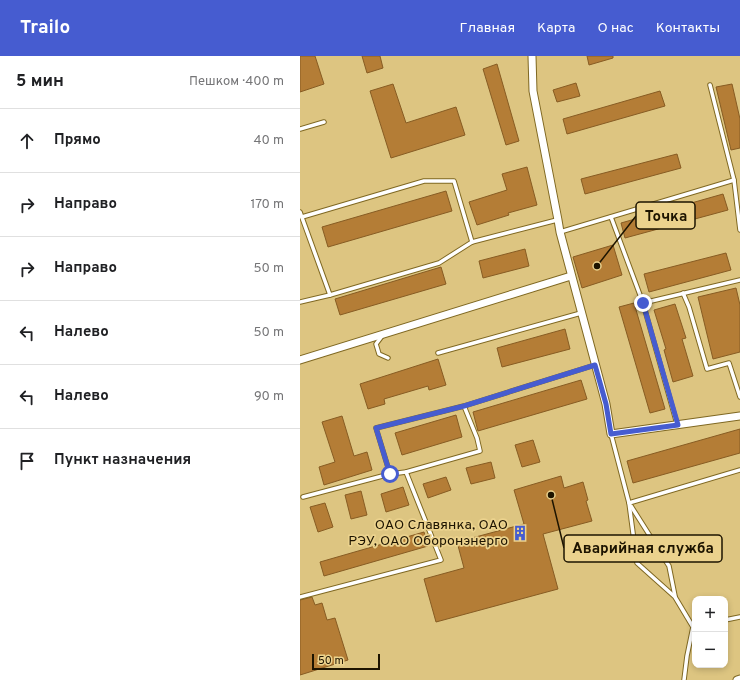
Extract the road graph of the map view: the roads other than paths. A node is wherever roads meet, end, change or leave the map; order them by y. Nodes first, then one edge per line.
1 (532, 56) edge
2 (710, 85) dead end
3 (324, 122) dead end
4 (300, 129) edge
5 (734, 180) junction
6 (300, 212) edge
7 (611, 216) junction
8 (302, 217) junction
9 (558, 220) junction
10 (305, 225) junction
11 (300, 227) edge
12 (740, 230) edge
13 (560, 232) junction
14 (472, 242) junction
15 (571, 276) junction
16 (740, 280) edge
17 (683, 293) junction
18 (330, 295) junction
19 (300, 302) edge
20 (643, 303) junction
21 (581, 313) junction
22 (383, 334) junction
23 (438, 353) dead end
24 (388, 358) dead end
25 (300, 360) edge
26 (595, 365) junction
27 (740, 397) edge
28 (464, 406) junction
29 (740, 416) edge
30 (678, 425) junction
31 (611, 434) junction
32 (740, 470) edge
33 (406, 472) junction
34 (390, 474) junction
35 (303, 497) dead end
36 (629, 503) junction
37 (300, 597) edge
38 (676, 597) junction
39 (740, 617) edge
40 (728, 619) edge
41 (692, 623) edge
42 (693, 632) edge
43 (740, 679) edge
44 (684, 680) edge
45 (737, 680) edge

1 - 9 street
2 - 5 lane
3 - 4 lane
5 - 7 lane
5 - 12 lane
6 - 8 lane
7 - 13 lane
7 - 20 lane
8 - 10 lane
8 - 14 lane
9 - 13 street
9 - 14 lane
10 - 11 lane
10 - 18 lane
13 - 15 street
14 - 18 lane
15 - 21 street
15 - 22 street
16 - 17 lane
17 - 20 lane
17 - 27 lane
18 - 19 lane
20 - 30 lane
21 - 23 lane
21 - 26 street
22 - 24 lane
22 - 25 street
26 - 28 lane
26 - 31 street
28 - 33 lane
28 - 34 lane
29 - 30 street
30 - 31 street
31 - 36 lane
32 - 36 lane
33 - 34 lane
33 - 37 lane
34 - 35 lane
36 - 38 lane
36 - 38 lane
38 - 41 lane
39 - 40 lane
42 - 44 lane
43 - 45 street

